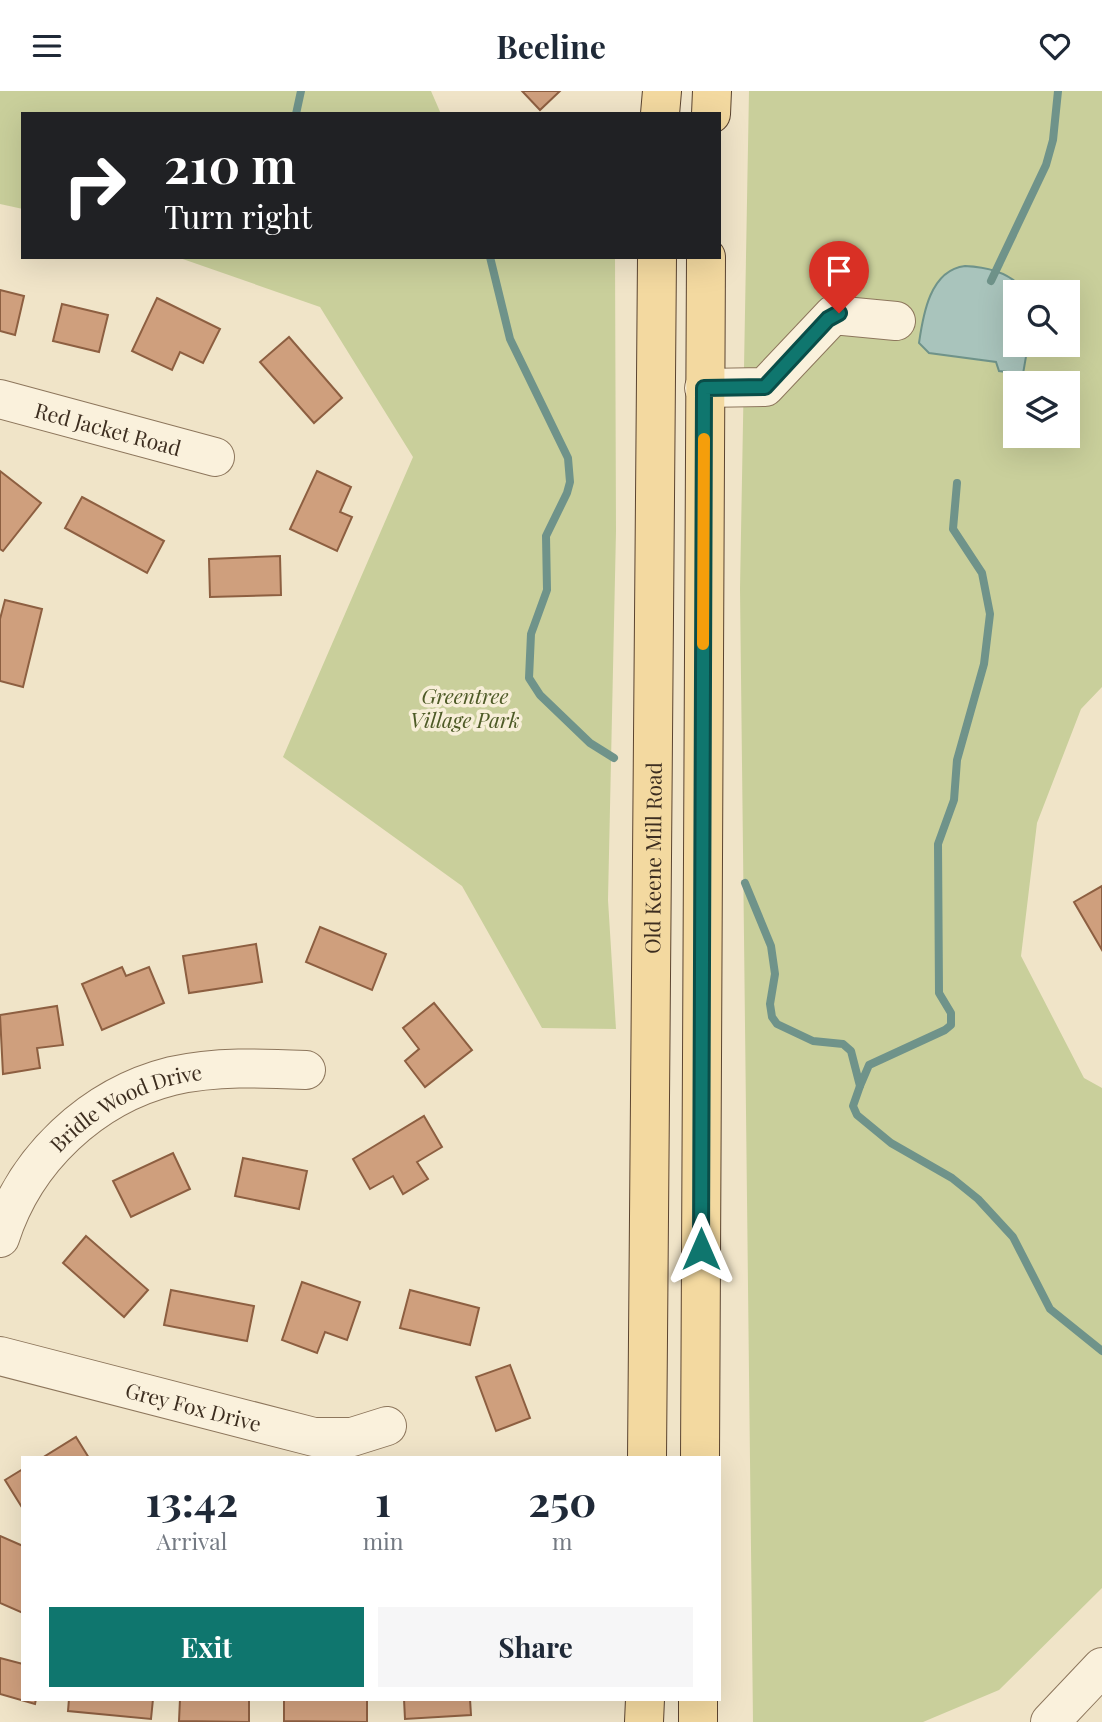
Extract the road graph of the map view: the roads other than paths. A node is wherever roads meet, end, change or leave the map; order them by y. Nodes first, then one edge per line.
1 (662, 91) edge
2 (712, 91) edge
3 (660, 112) edge
4 (710, 112) edge
5 (657, 259) edge
6 (706, 259) edge
7 (896, 321) dead end
8 (704, 388) junction
9 (757, 389) junction
10 (0, 399) edge
11 (788, 411) dead end
12 (215, 457) dead end
13 (306, 1070) dead end
14 (0, 1238) edge
15 (0, 1356) edge
16 (387, 1426) dead end
17 (647, 1456) edge
18 (700, 1456) edge
19 (1102, 1667) edge
20 (645, 1701) edge
21 (698, 1701) edge
22 (1063, 1717) edge
23 (644, 1722) edge
24 (698, 1722) edge
25 (1021, 1722) edge

1 - 3 main road
2 - 4 main road
5 - 17 main road, Old Keene Mill Road
6 - 8 main road
7 - 9 street
8 - 9 street
8 - 18 main road
9 - 11 street
10 - 12 street, Red Jacket Road
13 - 14 street, Bridle Wood Drive
15 - 16 street, Grey Fox Drive
19 - 22 street
20 - 23 main road
21 - 24 main road
22 - 25 street

